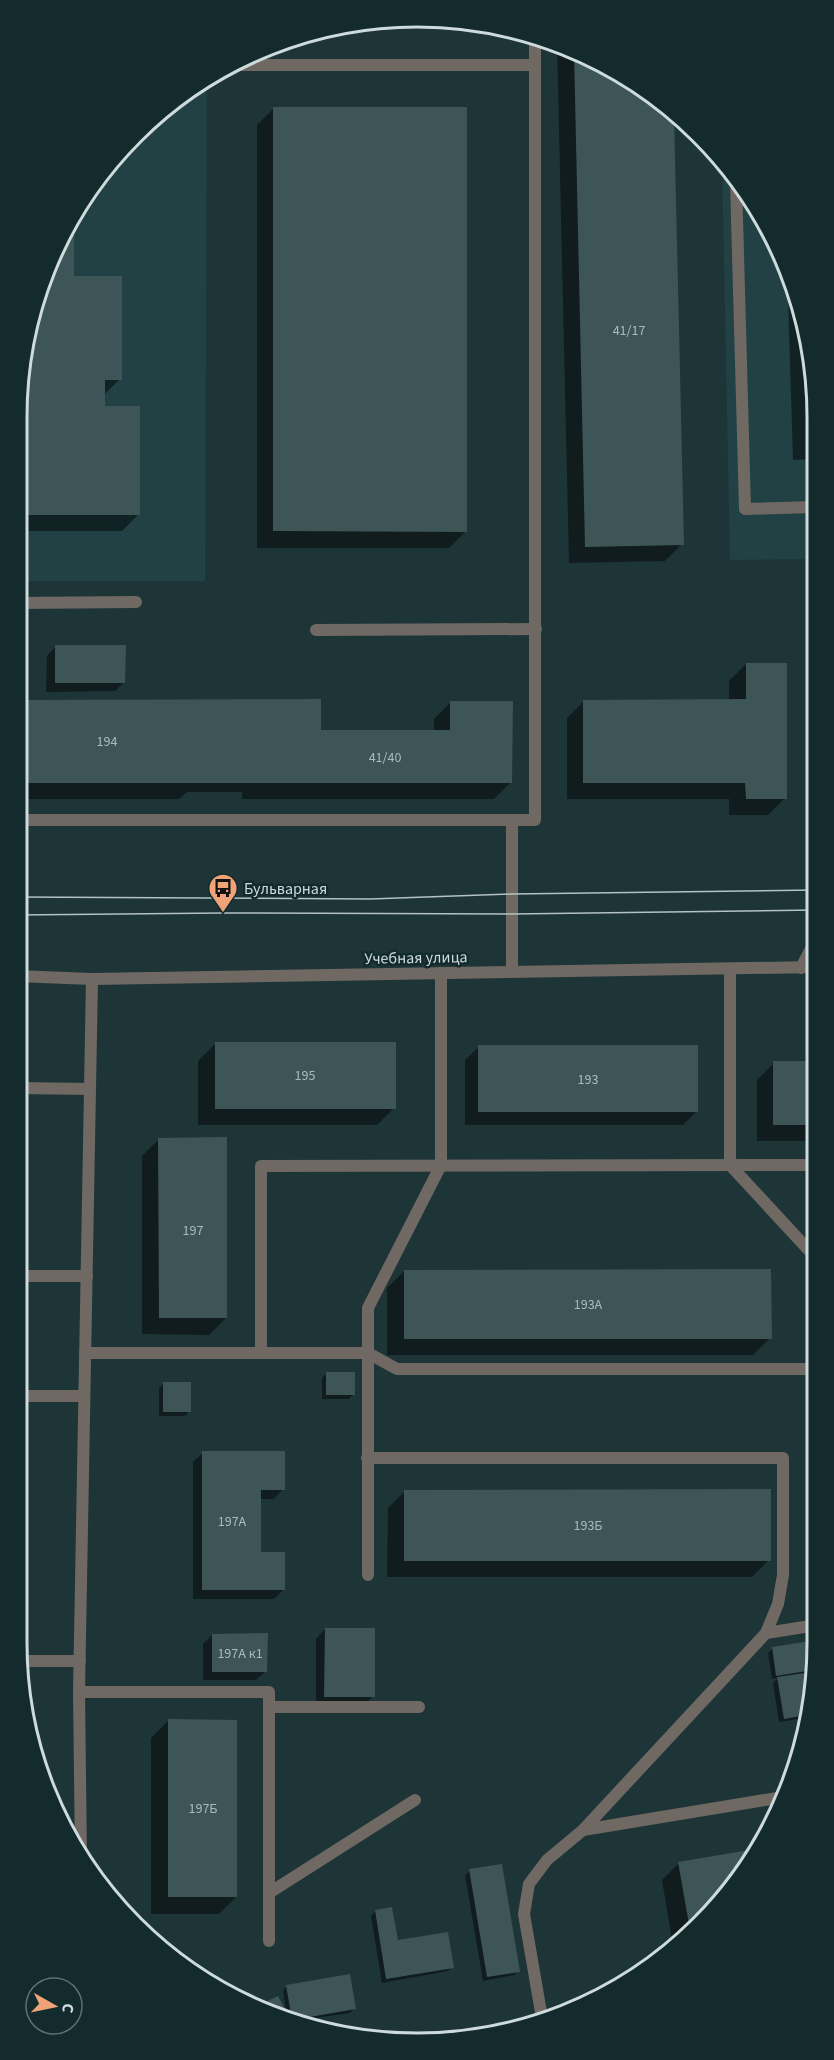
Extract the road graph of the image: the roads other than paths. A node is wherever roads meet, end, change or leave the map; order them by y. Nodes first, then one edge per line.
1 (535, 46) edge
2 (250, 65) edge
3 (535, 65) junction
4 (736, 194) edge
5 (807, 507) edge
6 (136, 602) dead end
7 (27, 603) edge
8 (536, 629) junction
9 (316, 630) dead end
10 (27, 820) edge
11 (512, 820) junction
12 (807, 956) edge
13 (801, 968) junction
14 (807, 968) edge
15 (730, 969) junction
16 (512, 972) junction
17 (441, 974) junction
18 (27, 976) edge
19 (92, 979) junction
20 (27, 1088) edge
21 (90, 1089) junction
22 (730, 1165) junction
23 (807, 1165) edge
24 (441, 1166) junction
25 (807, 1248) edge
26 (27, 1276) edge
27 (87, 1276) junction
28 (85, 1353) junction
29 (261, 1353) junction
30 (368, 1353) junction
31 (807, 1369) edge
32 (27, 1396) edge
33 (84, 1396) junction
34 (367, 1458) junction
35 (368, 1575) dead end
36 (807, 1626) edge
37 (766, 1633) junction
38 (80, 1660) junction
39 (28, 1661) edge
40 (79, 1692) junction
41 (269, 1707) junction
42 (419, 1707) dead end
43 (774, 1798) edge
44 (415, 1800) dead end
45 (583, 1830) junction
46 (81, 1841) edge
47 (269, 1893) junction
48 (269, 1941) dead end
49 (541, 2012) edge

1 - 3 street
2 - 3 street
3 - 8 street
4 - 5 street
6 - 7 street
8 - 9 street
8 - 11 street
10 - 11 street
11 - 16 street
12 - 13 street
13 - 14 street, Учебная улица
13 - 15 street, Учебная улица
15 - 16 street, Учебная улица
15 - 22 street
16 - 17 street, Учебная улица
17 - 19 street, Учебная улица
17 - 24 street
18 - 19 street, Учебная улица
19 - 21 street
20 - 21 street
21 - 27 street
22 - 23 street
22 - 24 street
22 - 25 street
24 - 29 street
24 - 30 street
26 - 27 street
27 - 28 street
28 - 29 street
28 - 33 street
29 - 30 street
30 - 31 street
30 - 34 street
32 - 33 street
33 - 38 street
34 - 35 street
34 - 37 street
36 - 37 street
37 - 45 street
38 - 39 street
38 - 40 street
40 - 41 street
40 - 46 street
41 - 42 street
41 - 47 street
43 - 45 street
44 - 47 street
45 - 49 street
47 - 48 street

